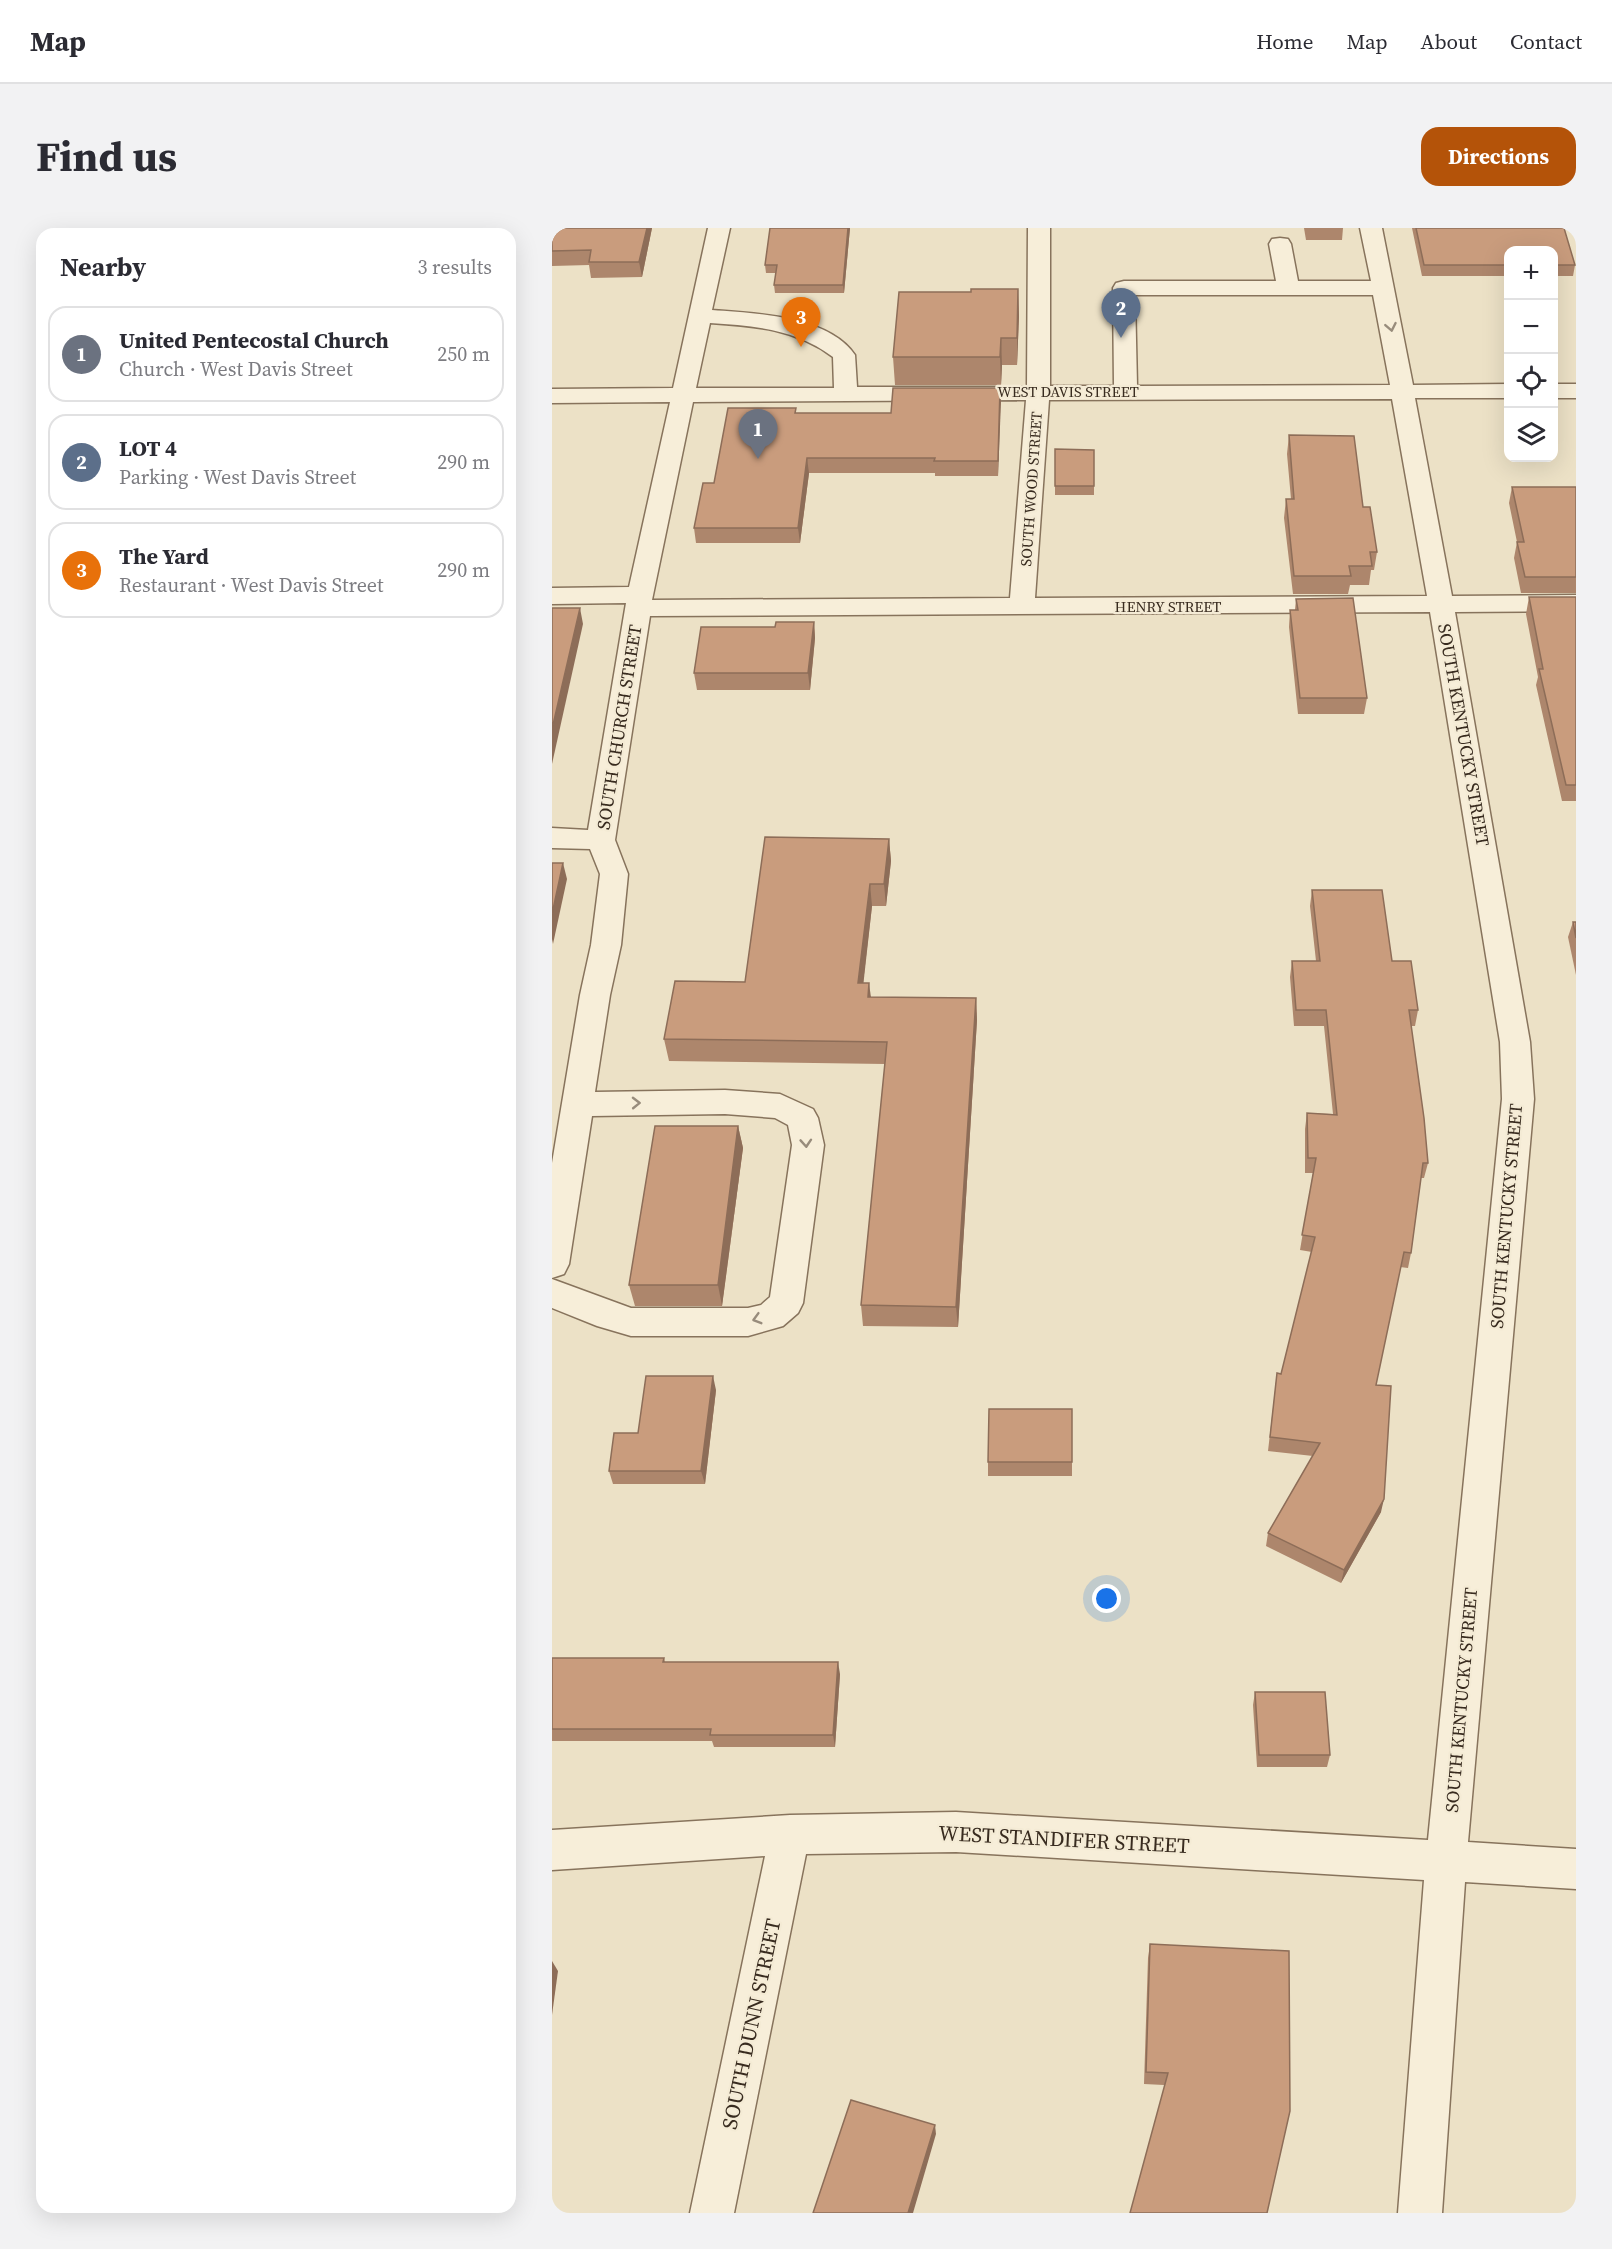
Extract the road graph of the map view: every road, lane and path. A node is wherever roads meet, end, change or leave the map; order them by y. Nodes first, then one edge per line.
1 (719, 228) edge
2 (1039, 228) edge
3 (1371, 228) edge
4 (1280, 244) dead end
5 (1288, 288) junction
6 (1383, 288) junction
7 (700, 316) junction
8 (1404, 390) junction
9 (1038, 391) junction
10 (1126, 391) junction
11 (1504, 391) edge
12 (1558, 391) edge
13 (1576, 391) edge
14 (846, 393) junction
15 (683, 394) junction
16 (552, 396) edge
17 (552, 596) edge
18 (639, 601) junction
19 (1576, 603) edge
20 (1442, 604) junction
21 (1022, 607) junction
22 (552, 838) edge
23 (601, 840) junction
24 (578, 1104) junction
25 (552, 1264) edge
26 (552, 1293) edge
27 (790, 1835) junction
28 (552, 1850) edge
29 (1446, 1861) junction
30 (1576, 1869) edge
31 (712, 2213) edge
32 (1420, 2213) edge

1 - 7 street, SOUTH CHURCH STREET
2 - 9 street, SOUTH WOOD STREET
3 - 6 street, SOUTH KENTUCKY STREET
4 - 5 street
5 - 6 street
5 - 10 street
6 -> 8 street, SOUTH KENTUCKY STREET
7 - 14 street
7 - 15 street, SOUTH CHURCH STREET
8 - 10 street, WEST DAVIS STREET
8 - 11 street, WEST DAVIS STREET
8 - 20 street, SOUTH KENTUCKY STREET
9 - 10 street, WEST DAVIS STREET
9 - 14 street, WEST DAVIS STREET
9 - 21 street, SOUTH WOOD STREET
12 - 13 street
14 - 15 street, WEST DAVIS STREET
15 - 16 street, WEST DAVIS STREET
15 - 18 street, SOUTH CHURCH STREET
17 - 18 street
18 - 21 street, HENRY STREET
18 - 23 street, SOUTH CHURCH STREET
19 - 20 street, HENRY STREET
20 - 21 street, HENRY STREET
20 - 29 street, SOUTH KENTUCKY STREET
22 - 23 street
23 - 24 street, SOUTH CHURCH STREET
24 - 25 street, SOUTH CHURCH STREET
24 -> 26 street
27 - 28 street, WEST STANDIFER STREET
27 - 29 street, WEST STANDIFER STREET
27 - 31 street, SOUTH DUNN STREET
29 - 30 street, WEST STANDIFER STREET
29 - 32 street, SOUTH KENTUCKY STREET

